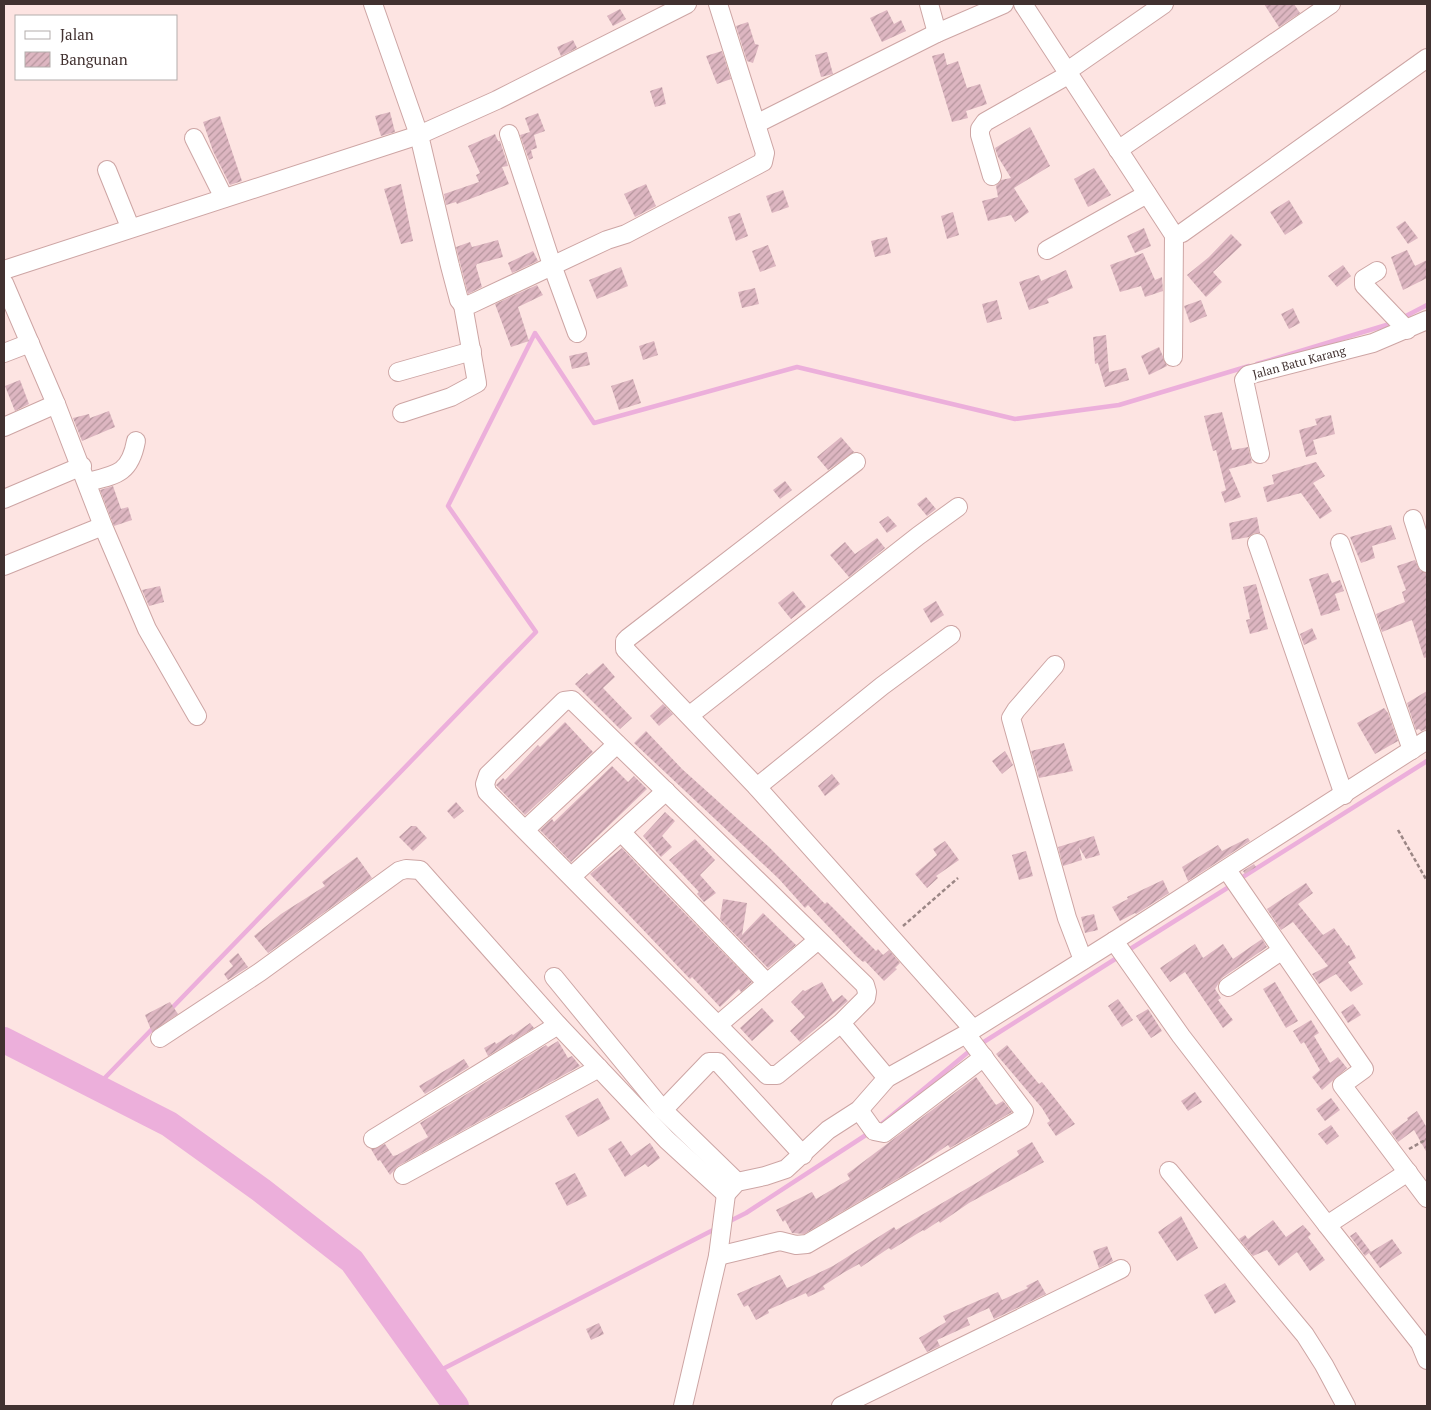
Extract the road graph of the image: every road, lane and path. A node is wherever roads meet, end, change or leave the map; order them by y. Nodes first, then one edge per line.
1 (373, 4) edge
2 (687, 4) edge
3 (718, 4) edge
4 (929, 4) edge
5 (1004, 4) edge
6 (1023, 4) edge
7 (1164, 4) edge
8 (1331, 4) edge
9 (937, 33) junction
10 (1427, 58) edge
11 (1067, 73) junction
12 (756, 124) junction
13 (509, 134) dead end
14 (419, 135) junction
15 (194, 138) dead end
16 (1118, 150) junction
17 (107, 170) dead end
18 (992, 176) dead end
19 (1146, 194) junction
20 (224, 198) junction
21 (130, 227) junction
22 (1174, 235) junction
23 (1047, 250) dead end
24 (552, 265) junction
25 (4, 270) edge
26 (1377, 271) dead end
27 (4, 283) edge
28 (463, 305) junction
29 (1427, 320) edge
30 (1400, 322) junction
31 (577, 333) dead end
32 (30, 343) junction
33 (472, 351) junction
34 (4, 353) edge
35 (1173, 357) dead end
36 (398, 372) dead end
37 (56, 404) junction
38 (402, 413) dead end
39 (4, 427) edge
40 (136, 441) dead end
41 (1260, 454) dead end
42 (856, 462) dead end
43 (84, 474) junction
44 (4, 499) edge
45 (958, 507) dead end
46 (1413, 519) dead end
47 (103, 526) junction
48 (1257, 542) dead end
49 (1340, 543) dead end
50 (1427, 564) edge
51 (4, 566) edge
52 (951, 635) dead end
53 (1055, 665) dead end
54 (690, 715) junction
55 (197, 716) dead end
56 (1427, 740) edge
57 (617, 744) junction
58 (1412, 750) junction
59 (757, 787) junction
60 (666, 791) junction
61 (1344, 795) junction
62 (526, 830) junction
63 (1398, 830) dead end
64 (622, 833) junction
65 (1230, 875) junction
66 (572, 876) junction
67 (958, 878) dead end
68 (1427, 881) edge
69 (890, 936) junction
70 (818, 940) junction
71 (1281, 951) junction
72 (1121, 952) junction
73 (1084, 960) junction
74 (554, 977) dead end
75 (767, 983) junction
76 (1228, 987) dead end
77 (840, 1023) junction
78 (718, 1025) junction
79 (558, 1026) junction
80 (160, 1038) dead end
81 (975, 1043) junction
82 (599, 1068) junction
83 (887, 1078) junction
84 (663, 1110) junction
85 (866, 1120) junction
86 (373, 1139) dead end
87 (1427, 1139) edge
88 (803, 1155) junction
89 (1397, 1156) junction
90 (1169, 1172) dead end
91 (1408, 1172) junction
92 (403, 1176) dead end
93 (729, 1195) junction
94 (1427, 1198) edge
95 (1326, 1225) junction
96 (718, 1256) junction
97 (1121, 1269) dead end
98 (1424, 1340) edge
99 (1427, 1360) edge
100 (683, 1406) edge
101 (841, 1406) edge
102 (1346, 1406) edge

1 - 14 street
2 - 14 street
3 - 12 street
4 - 9 street
5 - 9 street
6 - 11 street
7 - 11 street
8 - 16 street
9 - 12 street
10 - 22 street
11 - 16 street
11 - 18 street
12 - 24 street
13 - 24 street
14 - 20 street
14 - 28 street
15 - 20 street
16 - 19 street
17 - 21 street
19 - 22 street
19 - 23 street
20 - 21 street
21 - 25 street
22 - 35 street
24 - 28 street
24 - 31 street
26 - 30 street
27 - 32 street
28 - 33 street
29 - 30 street, Jalan Batu Karang
30 - 41 street, Jalan Batu Karang
32 - 34 street
32 - 37 street
33 - 36 street
33 - 38 street
37 - 39 street
37 - 43 street
40 - 43 street
42 - 54 street
43 - 44 street
43 - 47 street
45 - 54 street
46 - 50 street
47 - 51 street
47 - 55 street
48 - 61 street
49 - 58 street
52 - 59 street
53 - 73 street
54 - 59 street
56 - 58 street
57 - 60 street
57 - 62 street
57 - 62 street
58 - 61 street
59 - 69 street
60 - 64 street
60 - 70 street
61 - 65 street
62 - 66 street
63 - 68 path
64 - 66 street
64 - 75 street
65 - 71 street
65 - 72 street
66 - 78 street
67 - 69 path
69 - 81 street
70 - 75 street
70 - 77 street
71 - 76 street
71 - 89 street
72 - 73 street
72 - 95 street
73 - 81 street
74 - 84 street
75 - 78 street
77 - 78 street
77 - 83 street
79 - 80 street
79 - 82 street
79 - 86 street
81 - 83 street
81 - 85 street
81 - 96 street
82 - 92 street
82 - 93 street
83 - 85 street
84 - 88 street
84 - 93 street
85 - 88 street
87 - 89 path
88 - 93 street
89 - 91 street
90 - 102 street
91 - 94 street
91 - 95 street
93 - 96 street
95 - 98 street
96 - 100 street
97 - 101 street
98 - 99 street

